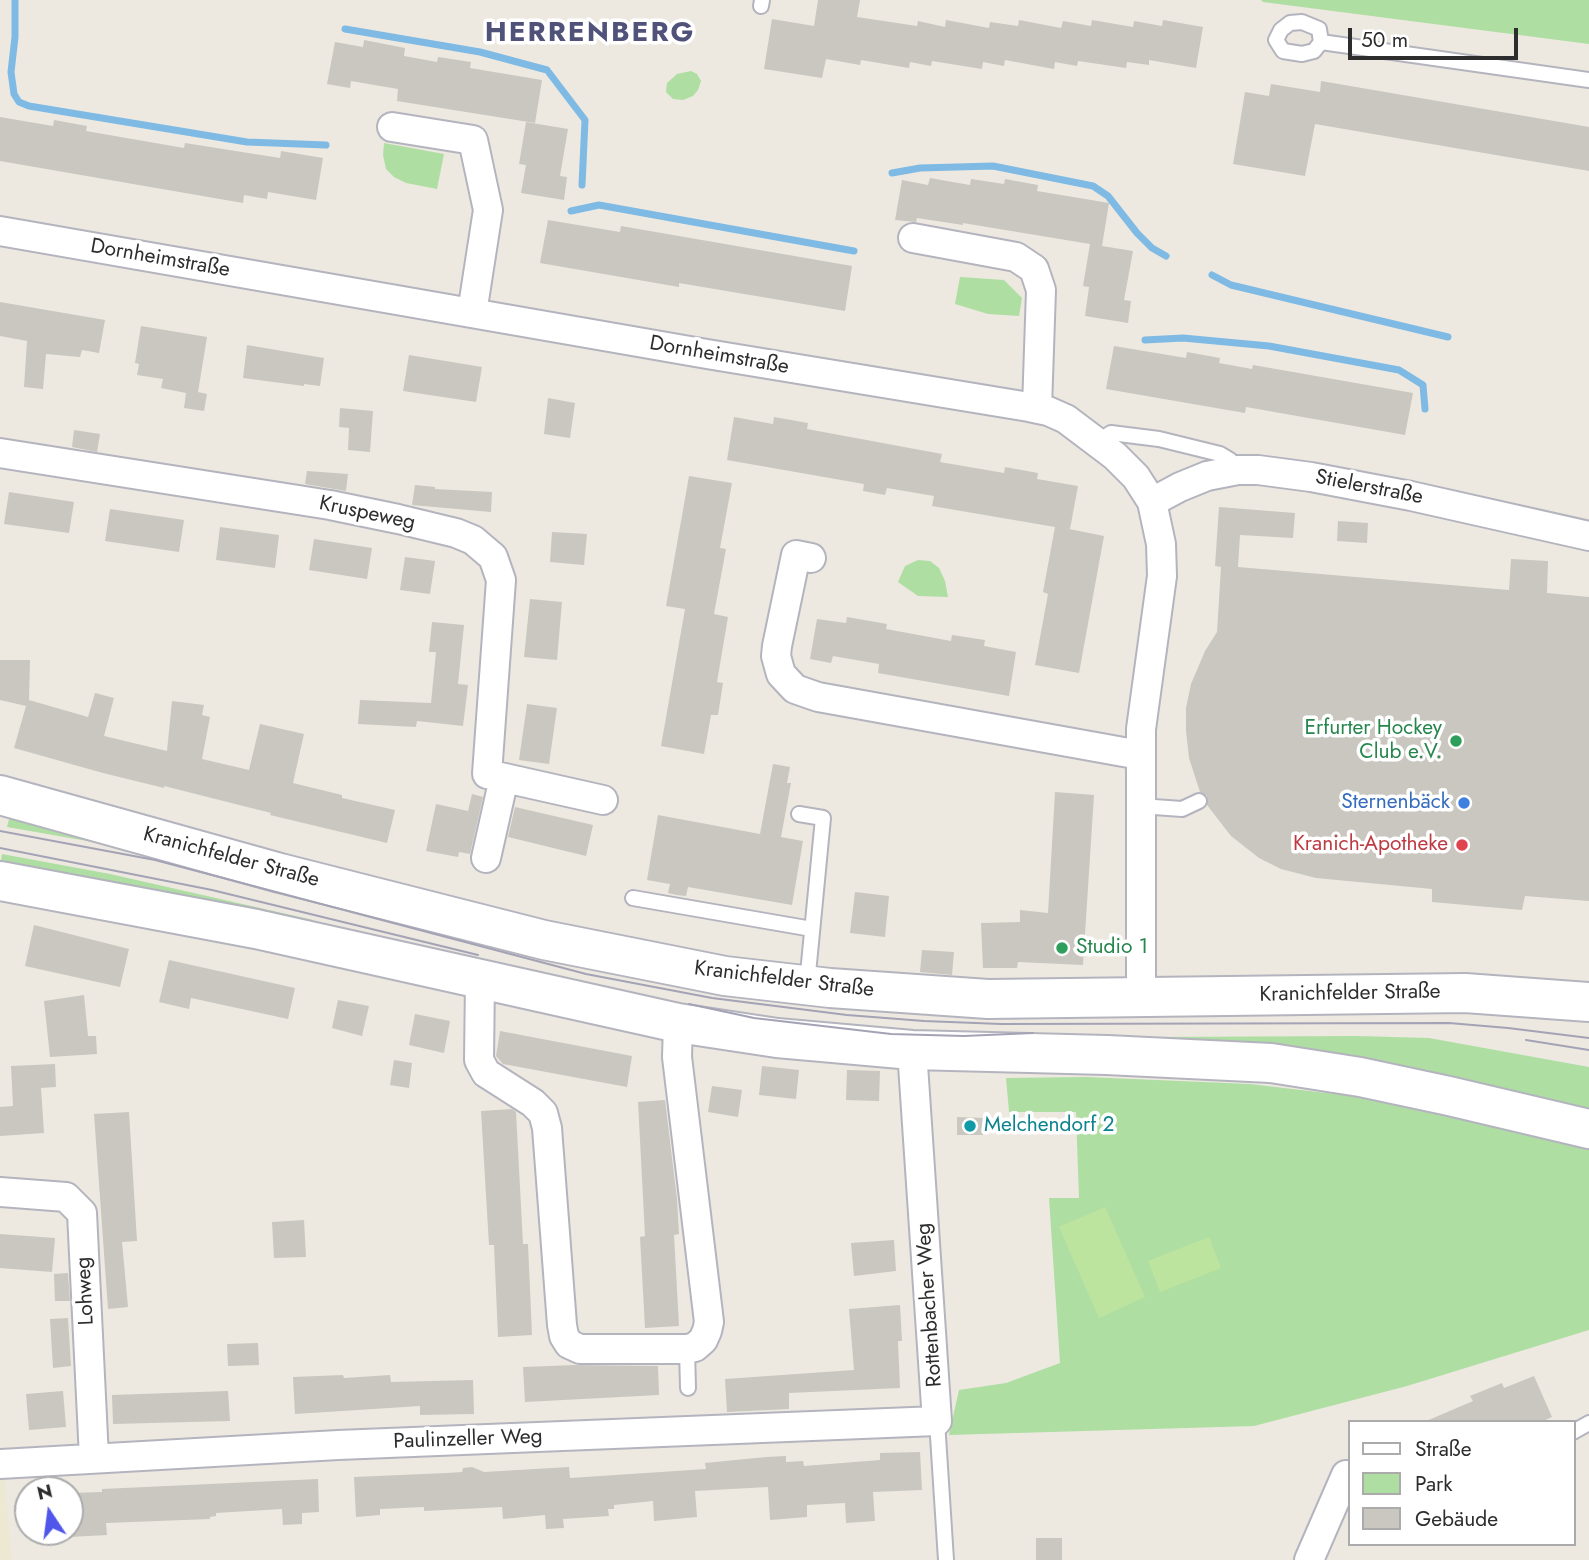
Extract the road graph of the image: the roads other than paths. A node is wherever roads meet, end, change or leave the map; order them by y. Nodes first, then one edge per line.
1 (1321, 42) dead end
2 (1589, 80) edge
3 (392, 127) dead end
4 (0, 231) edge
5 (913, 238) dead end
6 (472, 313) junction
7 (1037, 408) junction
8 (1097, 442) junction
9 (0, 453) edge
10 (1238, 470) junction
11 (1152, 502) junction
12 (1589, 536) edge
13 (811, 558) dead end
14 (1140, 755) junction
15 (504, 778) junction
16 (0, 795) edge
17 (603, 800) dead end
18 (1199, 801) dead end
19 (1140, 806) junction
20 (799, 814) dead end
21 (486, 858) dead end
22 (0, 881) edge
23 (633, 898) dead end
24 (812, 929) junction
25 (480, 979) junction
26 (807, 986) junction
27 (1141, 998) junction
28 (1589, 1002) edge
29 (678, 1040) junction
30 (912, 1050) junction
31 (1589, 1129) edge
32 (0, 1192) edge
33 (687, 1349) junction
34 (688, 1388) dead end
35 (937, 1421) junction
36 (94, 1458) junction
37 (0, 1464) edge
38 (1346, 1475) dead end
39 (946, 1560) edge
40 (1309, 1560) edge

1 - 2 lane
3 - 6 street
4 - 6 street, Dornheimstraße
5 - 7 street
6 - 7 street, Dornheimstraße
7 - 8 street, Dornheimstraße
8 - 10 lane
8 - 11 street, Dornheimstraße
9 - 15 street, Kruspeweg
10 - 11 street, Stielerstraße
10 - 12 street, Stielerstraße
11 - 14 street, Dornheimstraße
13 - 14 street
14 - 19 street, Dornheimstraße
15 - 17 street
15 - 21 street
16 - 26 main road, Kranichfelder Straße
18 - 19 lane
19 - 27 street, Dornheimstraße
20 - 24 lane
22 - 25 main road
23 - 24 lane
24 - 26 lane
25 - 29 main road
25 - 33 street
26 - 27 main road, Kranichfelder Straße
27 - 28 main road, Kranichfelder Straße
29 - 30 main road
29 - 33 street
30 - 31 main road
30 - 35 street, Rottenbacher Weg
32 - 36 street, Lohweg
33 - 34 lane
35 - 36 street, Paulinzeller Weg
35 - 39 lane, Rottenbacher Weg
36 - 37 street, Paulinzeller Weg
38 - 40 street

